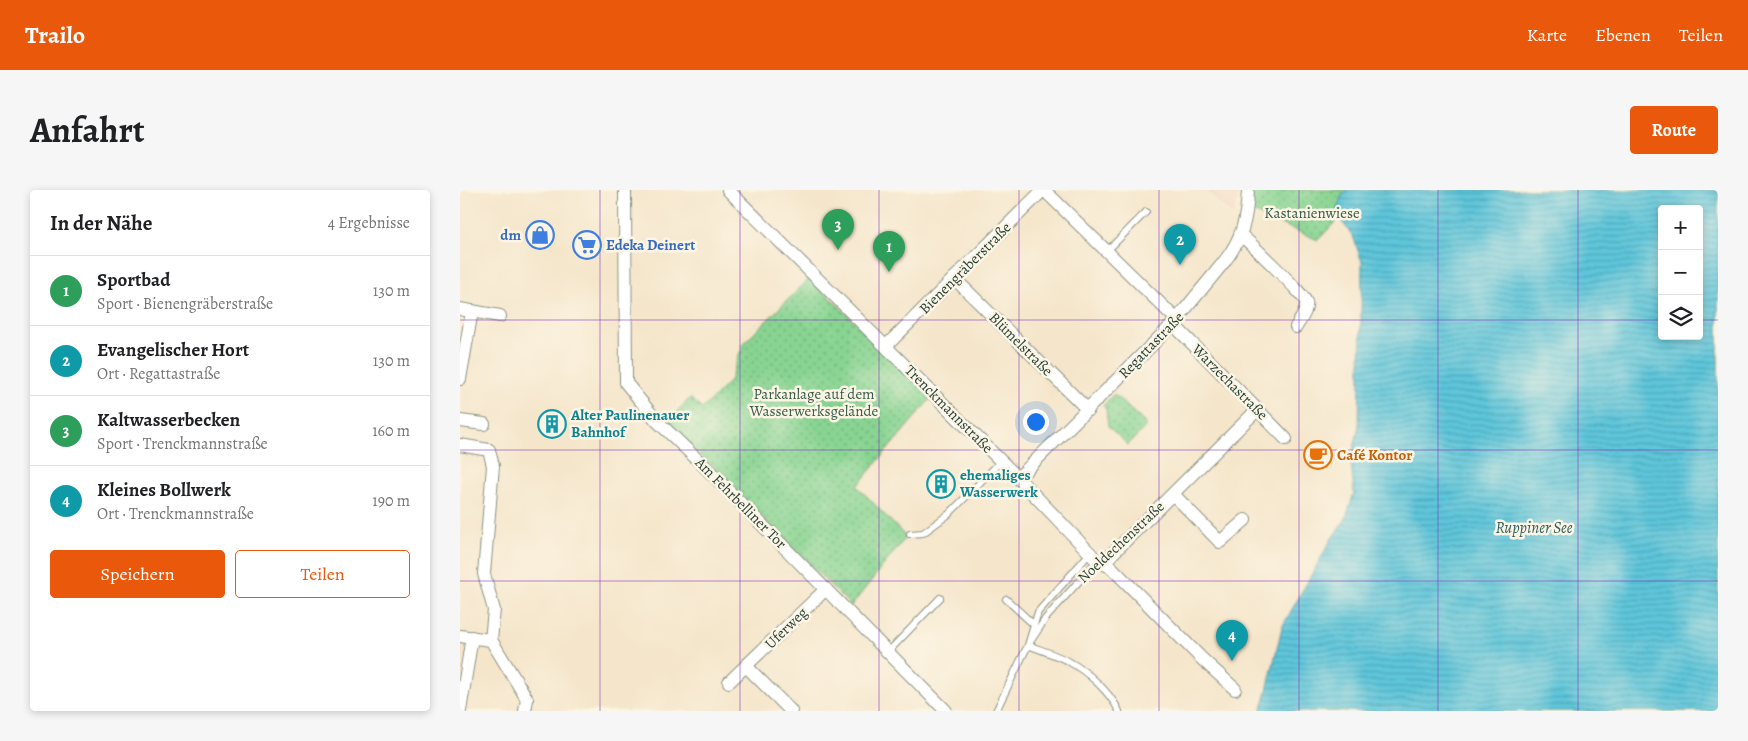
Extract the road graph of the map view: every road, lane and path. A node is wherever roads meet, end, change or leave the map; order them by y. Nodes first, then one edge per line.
1 (625, 190) edge
2 (728, 190) edge
3 (1044, 190) edge
4 (1248, 190) edge
5 (1146, 212) dead end
6 (1241, 235) junction
7 (1106, 252) junction
8 (954, 278) junction
9 (466, 310) edge
10 (500, 316) dead end
11 (1175, 322) junction
12 (1296, 327) dead end
13 (886, 346) junction
14 (460, 380) edge
15 (1088, 410) junction
16 (1258, 410) junction
17 (460, 421) edge
18 (484, 424) dead end
19 (1286, 439) dead end
20 (460, 445) edge
21 (1001, 461) junction
22 (1018, 478) junction
23 (1173, 494) junction
24 (1245, 520) dead end
25 (910, 534) dead end
26 (1093, 557) junction
27 (826, 589) junction
28 (940, 598) dead end
29 (1006, 599) dead end
30 (1034, 625) junction
31 (466, 636) edge
32 (491, 640) junction
33 (1028, 644) junction
34 (888, 652) junction
35 (746, 666) junction
36 (729, 682) dead end
37 (1235, 689) dead end
38 (460, 711) edge
39 (525, 711) edge
40 (791, 711) edge
41 (946, 711) edge
42 (996, 711) edge
43 (1118, 711) edge

1 - 27 street, Am Fehrbelliner Tor
2 - 13 street, Trenckmannstraße
3 - 7 street, Warzechastraße
3 - 8 street, Bienengräberstraße
4 - 6 street, Regattastraße
5 - 7 lane
6 - 11 street, Regattastraße
6 - 12 street
7 - 11 street, Warzechastraße
8 - 13 street, Bienengräberstraße
8 - 15 street, Blümelstraße
9 - 10 street
9 - 14 street
11 - 15 street, Regattastraße
11 - 16 street, Warzechastraße
13 - 21 street, Trenckmannstraße
15 - 22 street, Regattastraße
16 - 19 street, Warzechastraße
16 - 23 street, Noeldechenstraße
17 - 18 street
20 - 32 street
21 - 22 street, Trenckmannstraße
21 - 25 lane
22 - 26 street, Trenckmannstraße
23 - 24 street, Noeldechenstraße
23 - 26 street, Noeldechenstraße
26 - 30 lane, Noeldechenstraße
26 - 33 lane, Noeldechenstraße
26 - 37 street, Trenckmannstraße
27 - 34 street, Am Fehrbelliner Tor
27 - 35 street, Uferweg
28 - 34 lane
29 - 30 lane
30 - 33 lane, Noeldechenstraße
31 - 32 street
31 - 38 street
32 - 39 street
33 - 42 lane
33 - 43 lane
34 - 41 street, Am Fehrbelliner Tor
35 - 36 street, Uferweg
35 - 40 street

